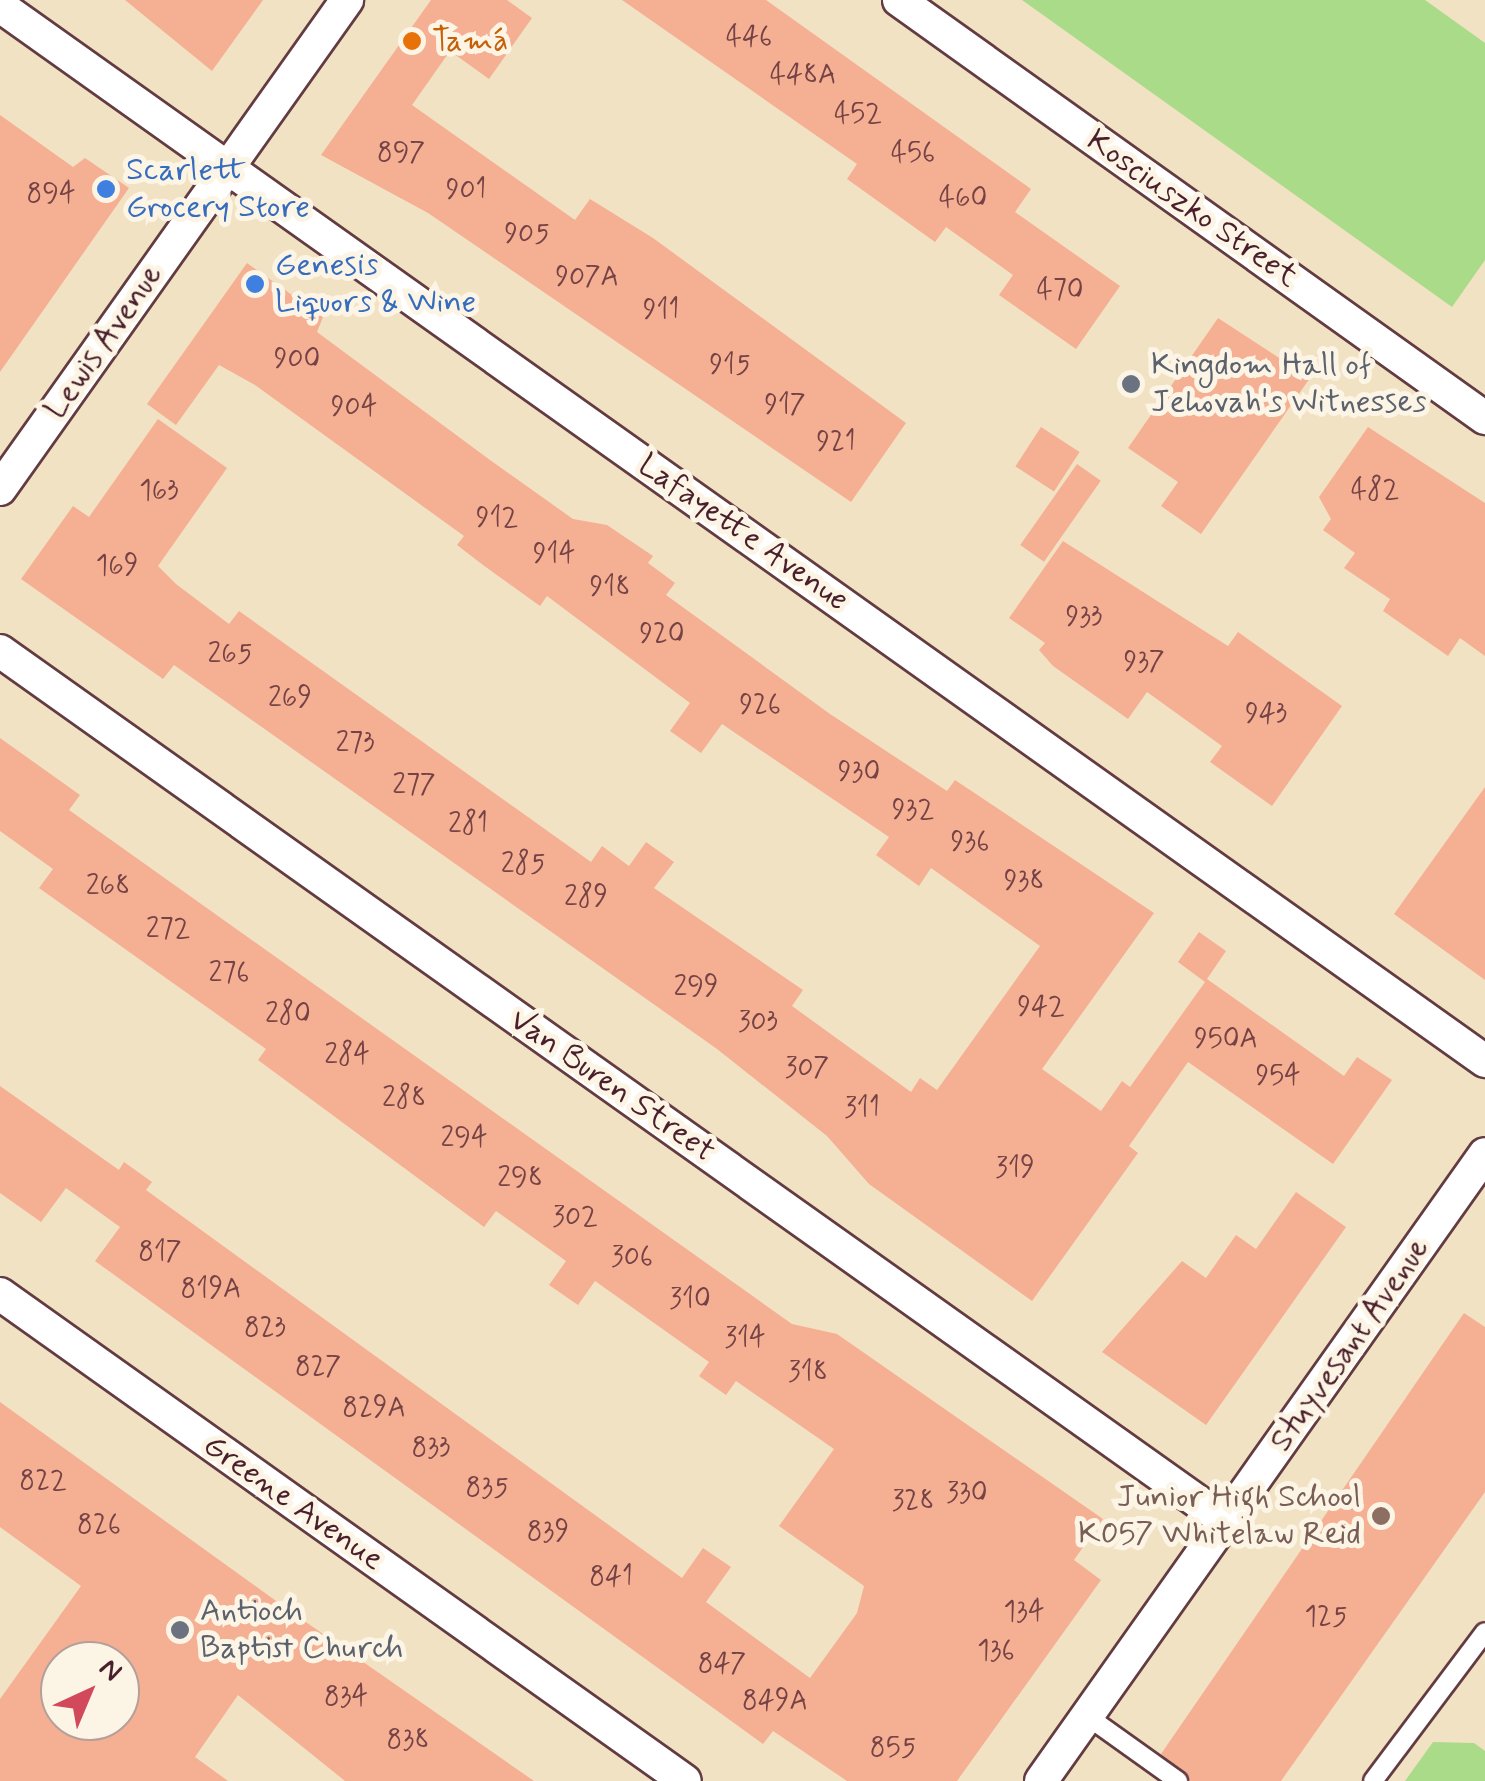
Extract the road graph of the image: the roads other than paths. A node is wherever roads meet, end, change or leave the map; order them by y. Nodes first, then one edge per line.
1 (347, 0) edge
2 (899, 0) edge
3 (0, 6) edge
4 (228, 168) junction
5 (1485, 418) edge
6 (0, 489) edge
7 (0, 652) edge
8 (1485, 1061) edge
9 (1485, 1154) edge
10 (0, 1294) edge
11 (1225, 1521) junction
12 (1485, 1632) edge
13 (1087, 1716) junction
14 (685, 1781) edge
15 (1041, 1781) edge
16 (1178, 1781) edge
17 (1373, 1781) edge

1 - 4 street, Lewis Avenue
2 - 5 street, Kosciuszko Street
3 - 4 street, Lafayette Avenue
4 - 6 street, Lewis Avenue
4 - 8 street, Lafayette Avenue
7 - 11 street, Van Buren Street
9 - 11 street, Stuyvesant Avenue
10 - 14 street, Greene Avenue
11 - 13 street, Stuyvesant Avenue
12 - 17 lane
13 - 15 street, Stuyvesant Avenue
13 - 16 lane

